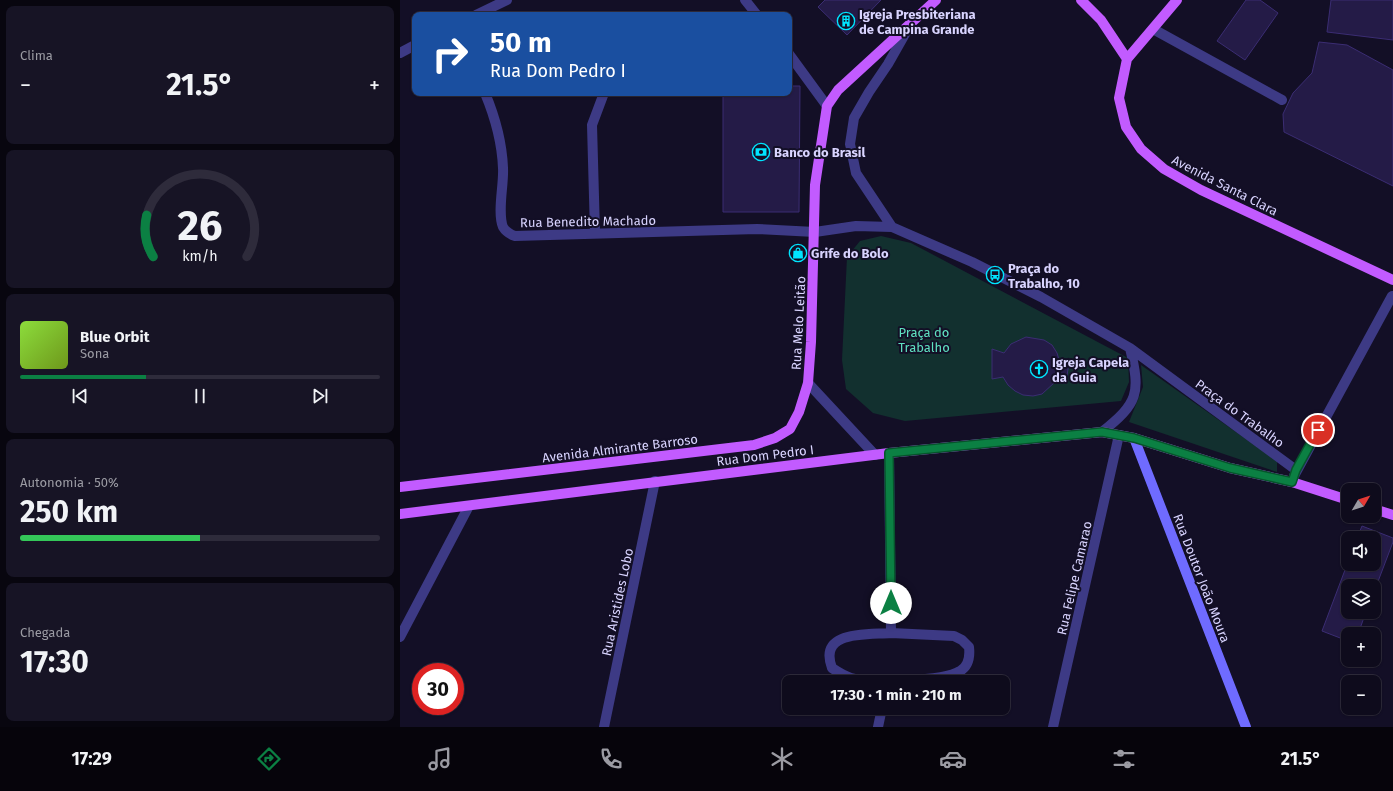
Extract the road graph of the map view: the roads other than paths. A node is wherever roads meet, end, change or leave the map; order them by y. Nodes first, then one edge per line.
1 (507, 0) edge
2 (745, 0) edge
3 (936, 0) edge
4 (1081, 0) edge
5 (1177, 0) edge
6 (482, 12) edge
7 (755, 12) edge
8 (911, 23) junction
9 (1153, 29) junction
10 (412, 47) edge
11 (400, 53) edge
12 (792, 58) edge
13 (1127, 59) junction
14 (486, 96) edge
15 (603, 96) edge
16 (1282, 100) dead end
17 (828, 106) junction
18 (892, 227) junction
19 (815, 232) junction
20 (595, 233) junction
21 (1393, 280) edge
22 (1392, 296) dead end
23 (1130, 348) junction
24 (808, 383) junction
25 (1102, 432) junction
26 (1119, 435) junction
27 (1134, 438) junction
28 (889, 453) junction
29 (875, 455) junction
30 (1296, 470) junction
31 (655, 481) junction
32 (1292, 482) junction
33 (400, 487) edge
34 (1341, 498) edge
35 (468, 506) junction
36 (1381, 511) edge
37 (400, 514) edge
38 (1393, 515) edge
39 (891, 633) junction
40 (400, 637) edge
41 (845, 675) edge
42 (951, 675) edge
43 (881, 715) edge
44 (604, 727) edge
45 (878, 727) edge
46 (1053, 727) edge
47 (1246, 727) edge

1 - 6 street
2 - 7 street
3 - 8 main road, Rua Melo Leitão
4 - 13 main road
5 - 9 main road, Avenida Santa Clara
8 - 17 main road, Rua Melo Leitão
8 - 18 street
9 - 13 main road, Avenida Santa Clara
9 - 16 street
10 - 11 street
12 - 17 street
13 - 21 main road, Avenida Santa Clara
14 - 20 street, Rua Benedito Machado
15 - 20 street
17 - 19 main road, Rua Melo Leitão
18 - 19 street, Rua Benedito Machado
18 - 23 street, Praça do Trabalho
19 - 20 street, Rua Benedito Machado
19 - 24 main road, Rua Melo Leitão
22 - 30 street
23 - 25 street
23 - 30 street, Praça do Trabalho
24 - 29 street
24 - 33 main road, Avenida Almirante Barroso
25 - 26 main road, Rua Dom Pedro I
25 - 28 main road, Rua Dom Pedro I
26 - 27 main road, Rua Dom Pedro I
26 - 46 street, Rua Felipe Camarao
27 - 32 main road, Rua Dom Pedro I
27 - 47 main road, Rua Doutor João Moura
28 - 29 main road, Rua Dom Pedro I
28 - 39 street
29 - 31 main road, Rua Dom Pedro I
30 - 32 street
31 - 35 main road, Rua Dom Pedro I
31 - 44 street, Rua Aristides Lobo
32 - 34 main road, Rua Dom Pedro I
35 - 37 main road, Rua Dom Pedro I
35 - 40 street
36 - 38 main road
39 - 41 street
39 - 42 street
43 - 45 street

